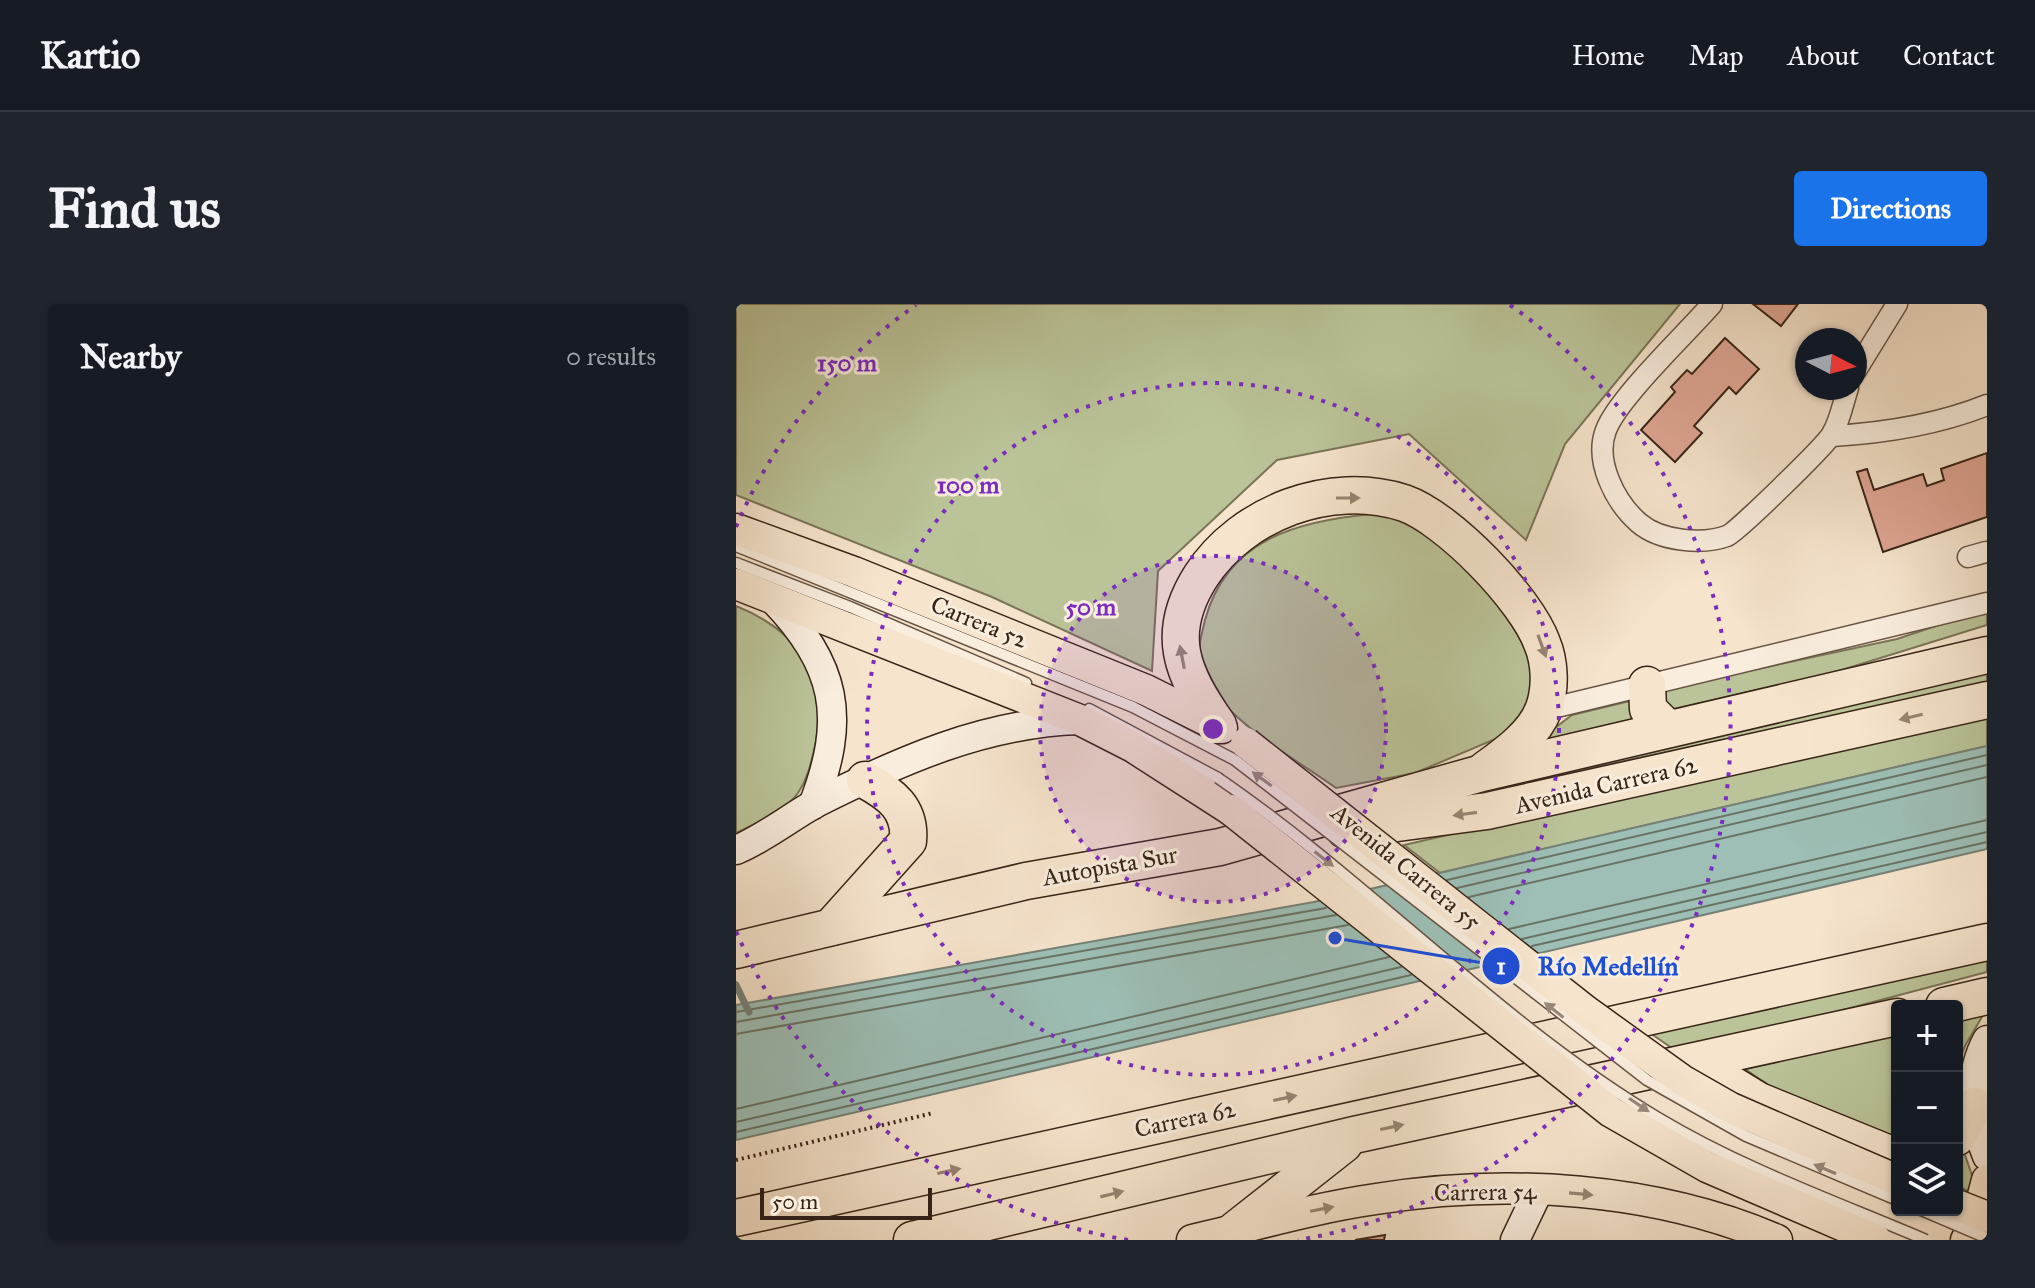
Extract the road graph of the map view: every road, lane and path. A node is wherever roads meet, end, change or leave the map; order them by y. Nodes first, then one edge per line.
1 (1712, 304) edge
2 (1897, 304) edge
3 (1867, 353) edge
4 (1844, 400) edge
5 (1987, 405) edge
6 (1832, 436) junction
7 (736, 529) edge
8 (736, 546) edge
9 (736, 563) edge
10 (736, 584) edge
11 (771, 598) junction
12 (1987, 603) edge
13 (1987, 655) edge
14 (1647, 685) junction
15 (1035, 687) dead end
16 (1987, 700) edge
17 (1544, 710) junction
18 (1077, 712) junction
19 (1668, 729) junction
20 (1233, 743) junction
21 (1482, 773) junction
22 (865, 780) junction
23 (813, 805) junction
24 (1220, 847) junction
25 (736, 850) edge
26 (831, 927) junction
27 (1987, 942) edge
28 (736, 950) edge
29 (1987, 996) edge
30 (1963, 1002) edge
31 (1891, 1018) edge
32 (1987, 1040) edge
33 (1697, 1063) junction
34 (933, 1113) dead end
35 (1965, 1122) edge
36 (1354, 1135) junction
37 (1891, 1155) edge
38 (1987, 1156) edge
39 (736, 1160) edge
40 (1891, 1177) edge
41 (1987, 1180) edge
42 (1539, 1190) junction
43 (1891, 1197) edge
44 (1963, 1207) edge
45 (1935, 1216) edge
46 (1987, 1217) edge
47 (736, 1218) edge
48 (1233, 1235) edge
49 (1762, 1237) edge
50 (1987, 1238) edge
51 (912, 1240) edge
52 (1192, 1240) edge
53 (1515, 1240) edge
54 (1876, 1240) edge
55 (1926, 1240) edge
56 (1966, 1240) edge

1 - 6 street
2 - 3 street
4 - 6 street
5 - 6 street
7 - 20 main road, Carrera 52
8 - 20 lane
9 - 15 lane
10 - 11 main road
11 - 18 main road
11 - 23 street
12 - 14 street
13 - 19 highway, Avenida Carrera 62
14 - 17 street
14 - 19 highway
16 -> 24 highway, Avenida Carrera 62
20 -> 17 highway
17 - 21 highway
18 - 22 street
18 - 54 main road, bridge
18 -> 55 lane, bridge
19 - 21 highway, Avenida Carrera 62
20 - 40 main road, Avenida Carrera 55, bridge
43 -> 20 lane, bridge
21 - 24 highway, Autopista Sur
22 - 23 street
22 - 26 highway
23 - 25 street
24 - 26 highway, Autopista Sur
26 - 28 highway, Autopista Sur
47 -> 27 highway, Carrera 62
29 - 30 highway
31 - 33 highway
32 - 35 street
36 -> 33 highway
33 - 37 highway
34 - 39 path
35 - 38 street
36 - 48 highway
51 -> 36 highway
41 - 56 main road
48 -> 42 main road, Carrera 54
42 -> 49 main road, Carrera 54
42 - 53 street
44 - 46 main road, bridge
45 - 50 lane, bridge
48 - 52 main road, Carrera 54

